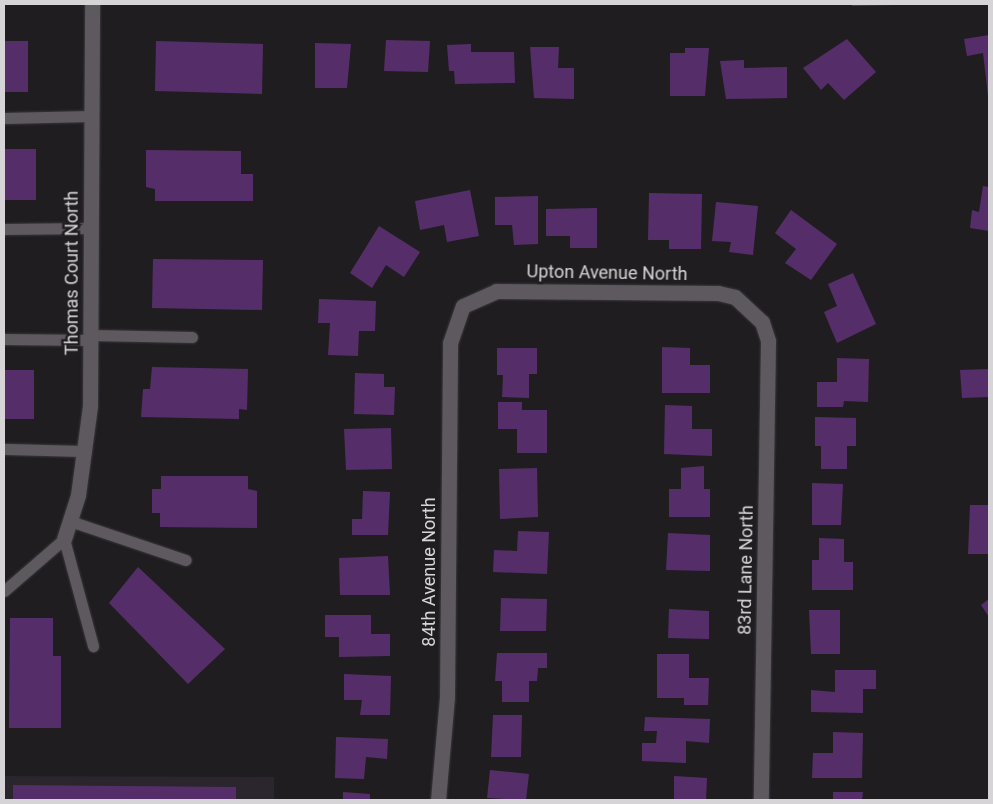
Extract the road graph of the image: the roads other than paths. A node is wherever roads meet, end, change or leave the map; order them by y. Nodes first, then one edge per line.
1 (92, 4) edge
2 (91, 116) junction
3 (4, 118) edge
4 (91, 228) junction
5 (4, 229) edge
6 (192, 337) dead end
7 (91, 338) junction
8 (4, 339) edge
9 (768, 341) joint
10 (450, 343) joint
11 (4, 449) edge
12 (86, 451) junction
13 (70, 521) junction
14 (64, 539) junction
15 (186, 560) dead end
16 (4, 591) edge
17 (93, 646) dead end
18 (438, 800) edge
19 (761, 800) edge

1 - 2 street, Thomas Court North
2 - 3 lane
2 - 4 street, Thomas Court North
4 - 5 lane
4 - 7 street, Thomas Court North
6 - 7 lane
7 - 8 lane
7 - 12 street, Thomas Court North
9 - 10 street, Upton Avenue North
9 - 19 street, 83rd Lane North
10 - 18 street, 84th Avenue North
11 - 12 lane
12 - 13 street, Thomas Court North
13 - 14 street, Thomas Court North
13 - 15 lane
14 - 16 lane
14 - 17 lane

